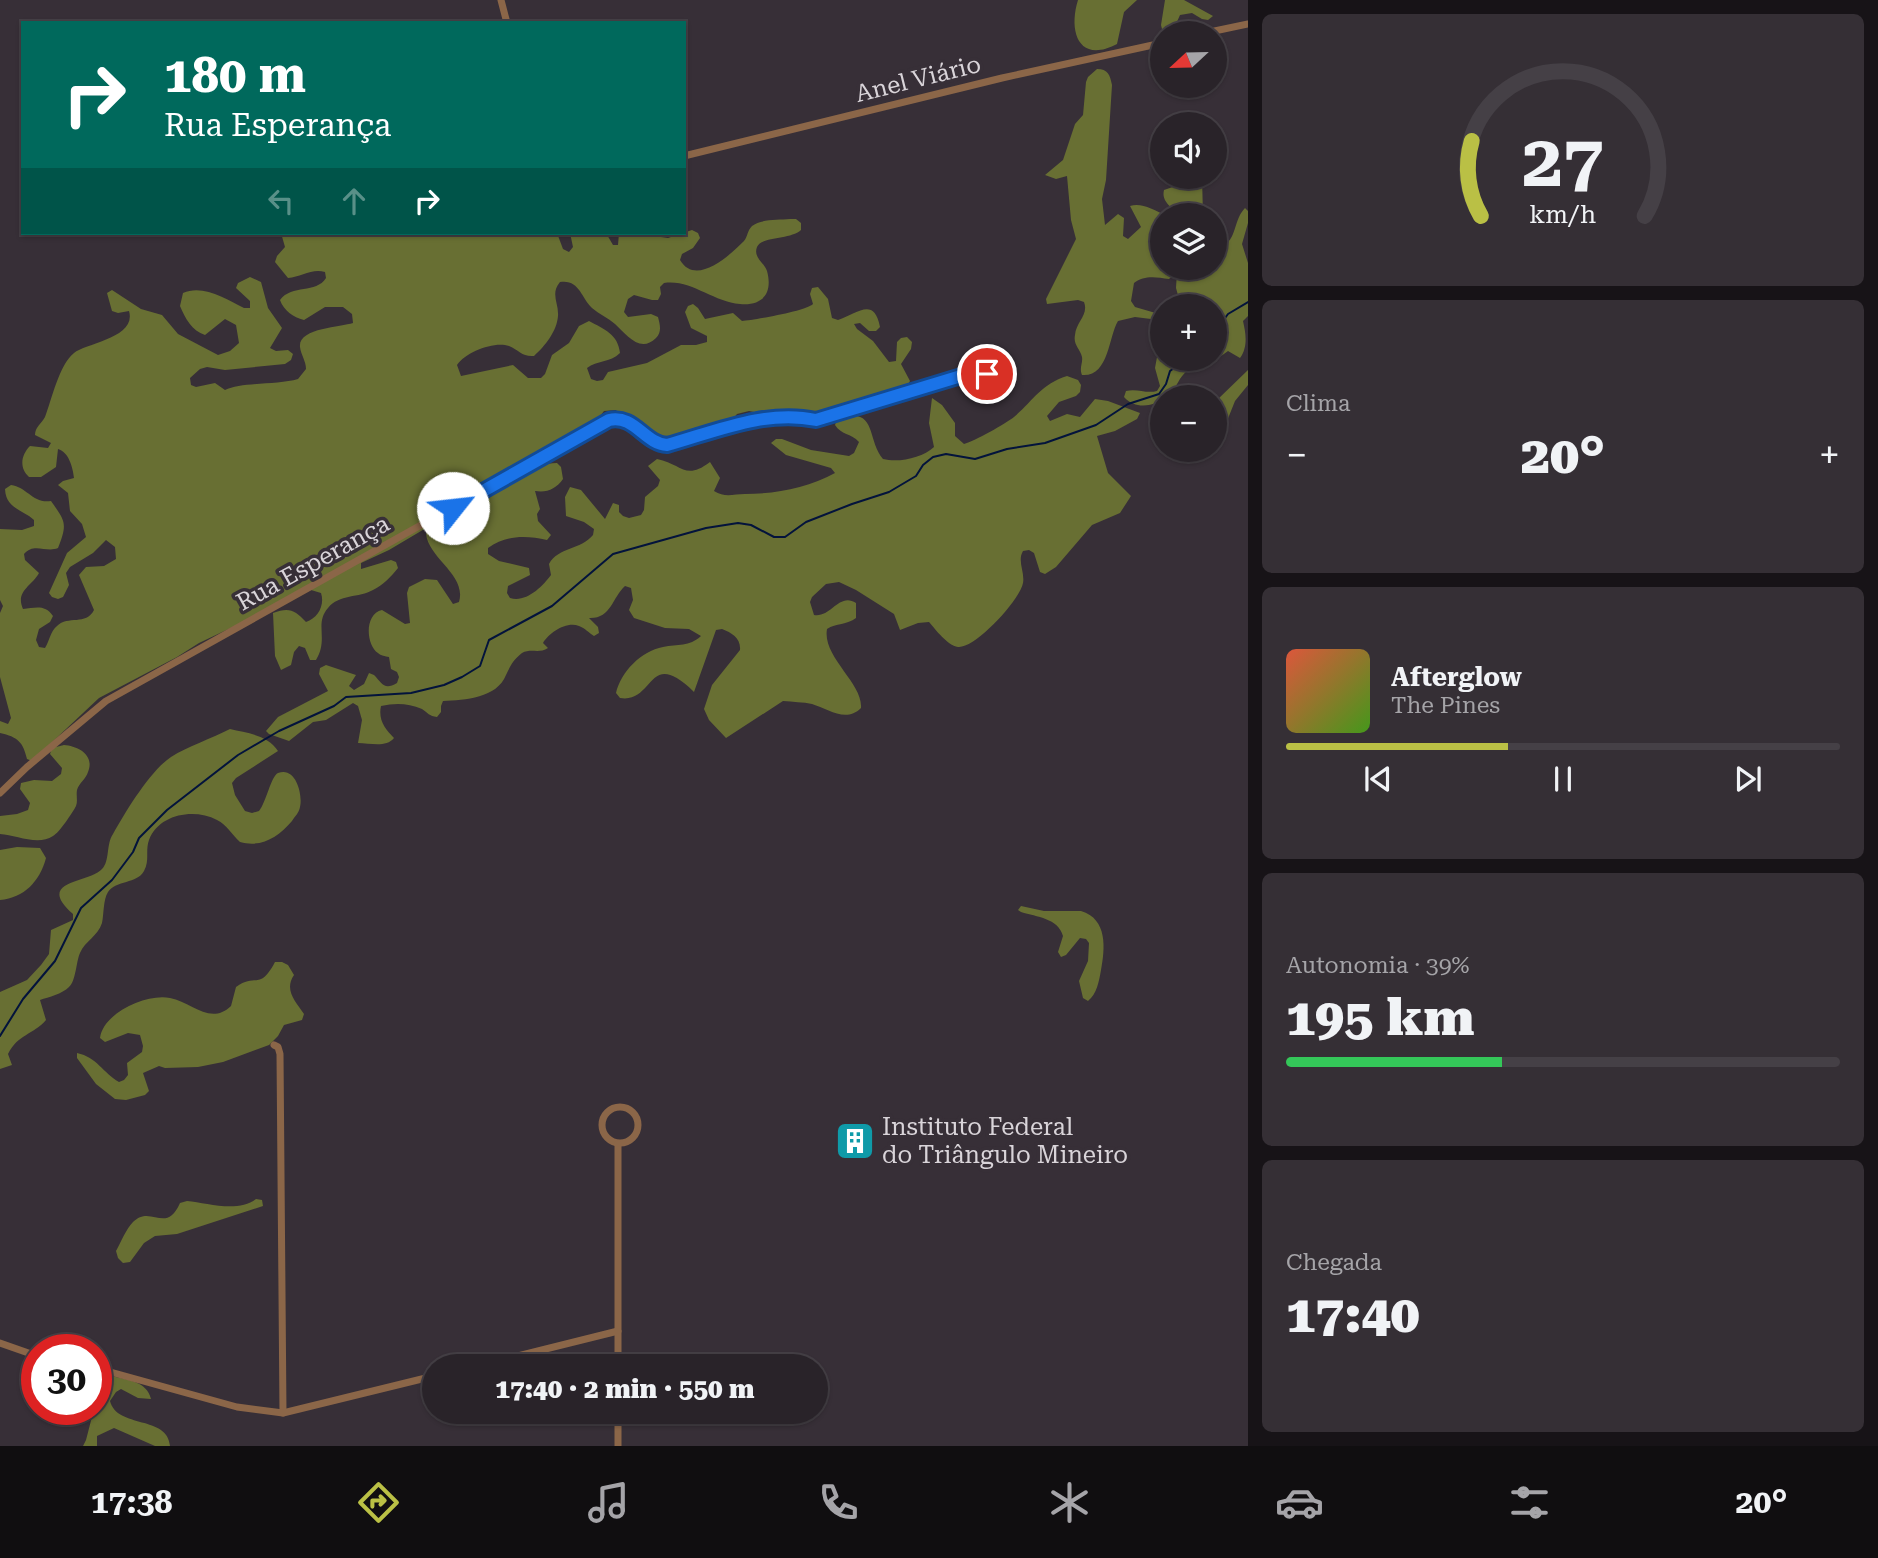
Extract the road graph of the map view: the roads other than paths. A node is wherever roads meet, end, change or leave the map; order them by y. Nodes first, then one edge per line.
1 (501, 0) edge
2 (506, 21) edge
3 (1248, 24) edge
4 (1227, 28) edge
5 (1150, 46) edge
6 (686, 156) edge
7 (987, 374) dead end
8 (0, 793) edge
9 (274, 1045) dead end
10 (618, 1144) junction
11 (618, 1331) junction
12 (0, 1343) edge
13 (21, 1350) edge
14 (525, 1354) edge
15 (618, 1354) edge
16 (112, 1372) edge
17 (422, 1379) edge
18 (283, 1413) junction
19 (618, 1424) edge
20 (618, 1446) edge

1 - 2 street
3 - 4 street
5 - 6 street, Anel Viário
7 - 8 street, Rua Esperança
9 - 18 street
10 - 10 street
10 - 11 street
11 - 14 street
11 - 15 street
12 - 13 street
16 - 18 street
17 - 18 street
19 - 20 street

